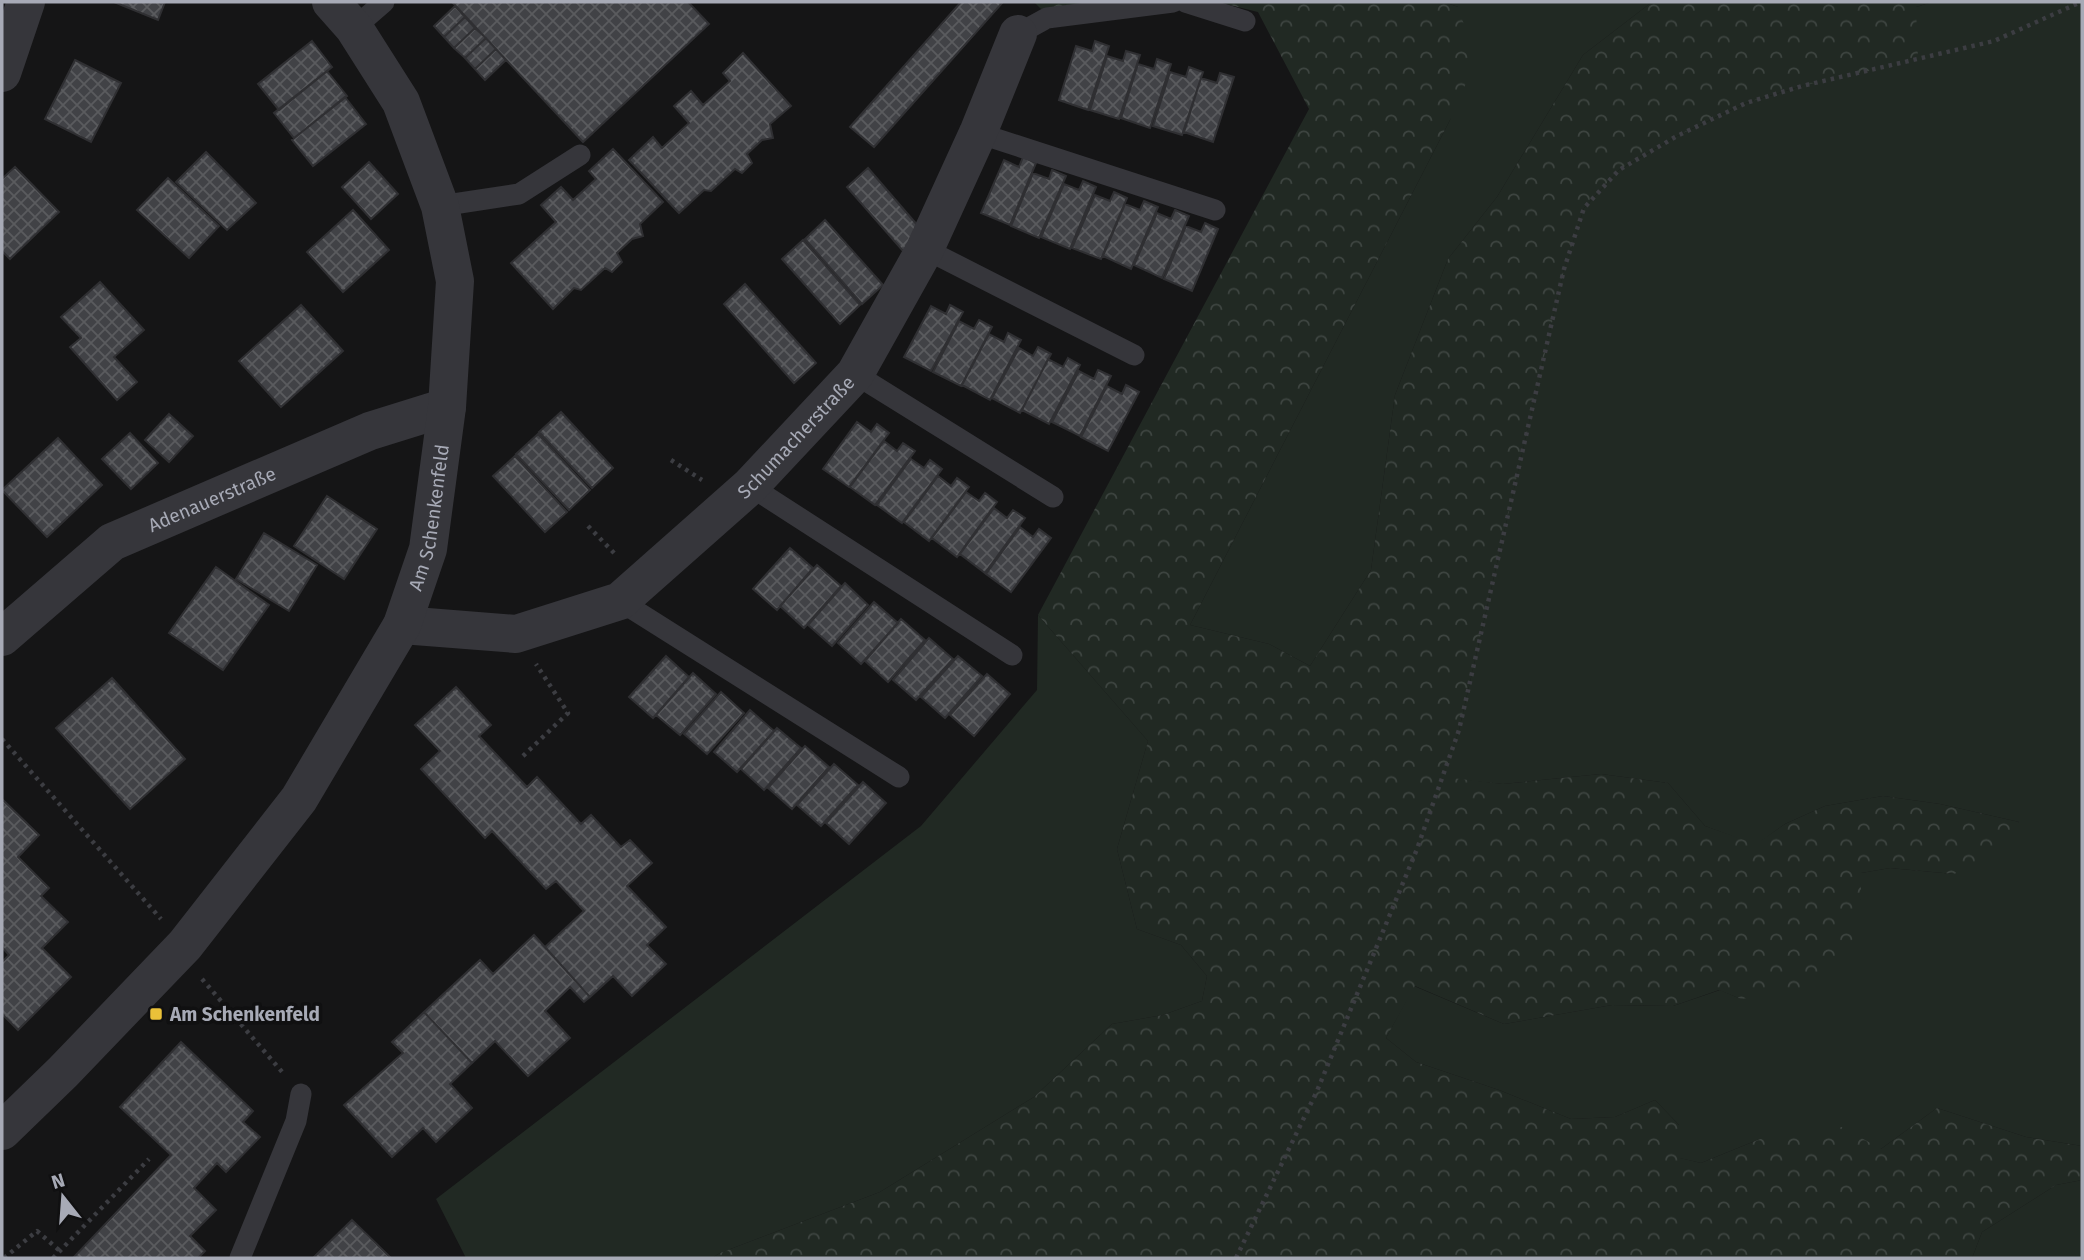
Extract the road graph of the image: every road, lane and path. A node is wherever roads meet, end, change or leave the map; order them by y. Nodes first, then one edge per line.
1 (26, 2) edge
2 (384, 2) edge
3 (1173, 2) edge
4 (1185, 2) edge
5 (2081, 2) edge
6 (342, 15) edge
7 (1245, 21) dead end
8 (1018, 34) joint
9 (2, 73) edge
10 (978, 133) junction
11 (580, 155) dead end
12 (440, 206) junction
13 (1215, 210) dead end
14 (925, 249) junction
15 (1134, 355) dead end
16 (855, 374) junction
17 (447, 407) junction
18 (750, 485) junction
19 (1053, 497) dead end
20 (620, 601) junction
21 (402, 625) junction
22 (2, 637) edge
23 (1012, 655) dead end
24 (557, 696) dead end
25 (2, 739) edge
26 (523, 755) dead end
27 (898, 777) dead end
28 (154, 910) dead end
29 (208, 985) dead end
30 (280, 1069) dead end
31 (301, 1094) dead end
32 (2, 1131) edge
33 (149, 1159) dead end
34 (60, 1251) junction
35 (4, 1258) edge
36 (53, 1258) edge
37 (240, 1258) edge
38 (1236, 1258) edge

1 - 9 street
2 - 6 lane
3 - 8 lane
4 - 7 lane
5 - 38 path
6 - 12 street, Am Schenkenfeld
8 - 10 street, Schumacherstraße
10 - 13 lane
10 - 14 street, Schumacherstraße
11 - 12 lane
12 - 17 street, Am Schenkenfeld
14 - 15 lane
14 - 16 street, Schumacherstraße
16 - 18 street, Schumacherstraße
16 - 19 lane
17 - 21 street, Am Schenkenfeld
17 - 22 street, Adenauerstraße
18 - 20 street, Schumacherstraße
18 - 23 lane
20 - 21 street, Schumacherstraße
20 - 27 lane
21 - 32 street, Am Schenkenfeld
24 - 26 path
25 - 28 path
29 - 30 path
31 - 37 lane
33 - 34 path
34 - 35 path
34 - 36 path

